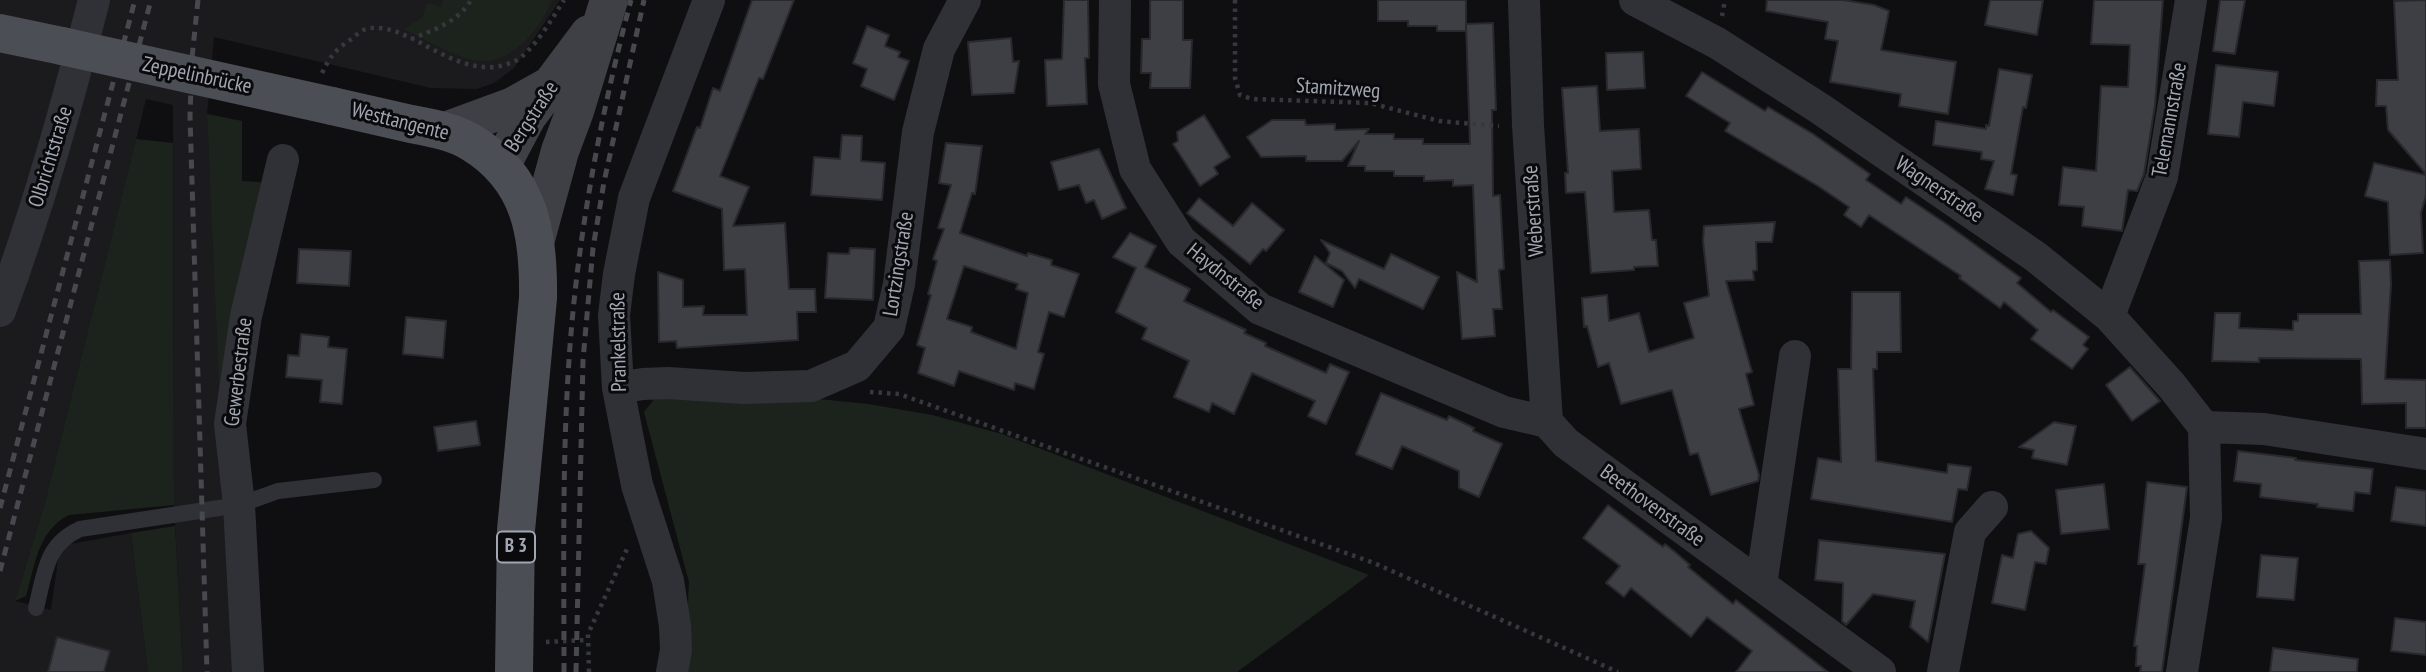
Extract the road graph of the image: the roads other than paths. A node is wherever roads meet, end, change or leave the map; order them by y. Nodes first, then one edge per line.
1 (94, 0) edge
2 (709, 0) edge
3 (965, 0) edge
4 (1115, 0) edge
5 (1524, 0) edge
6 (1635, 0) edge
7 (2191, 0) edge
8 (607, 7) edge
9 (0, 33) edge
10 (564, 98) junction
11 (332, 106) joint
12 (445, 131) junction
13 (283, 160) dead end
14 (501, 166) junction
15 (536, 239) junction
16 (0, 311) edge
17 (2109, 316) junction
18 (1795, 356) dead end
19 (618, 388) junction
20 (1547, 422) junction
21 (2204, 427) junction
22 (2426, 454) edge
23 (374, 480) dead end
24 (239, 505) junction
25 (1992, 507) dead end
26 (1761, 585) junction
27 (36, 607) dead end
28 (514, 658) edge
29 (668, 665) edge
30 (248, 672) edge
31 (1880, 672) edge
32 (1943, 672) edge
33 (2182, 672) edge

1 - 16 street, Olbrichtstraße
2 - 19 street, Prankelstraße
3 - 19 street, Lortzingstraße
4 - 20 street, Haydnstraße
5 - 20 street, Weberstraße
6 - 17 street, Wagnerstraße
7 - 17 street, Telemannstraße
8 - 10 main road, Bergstraße
9 - 11 main road, Zeppelinbrücke, bridge
10 - 12 main road
10 - 14 main road, Bergstraße
10 - 15 main road
11 - 12 main road, Westtangente
12 - 14 main road, Westtangente
13 - 24 street, Gewerbestraße
14 - 15 main road, B 3
15 - 28 main road, B 3
17 - 21 street, Wagnerstraße
18 - 26 street
19 - 29 street, Prankelstraße
20 - 26 street, Beethovenstraße
21 - 22 street
21 - 33 street
23 - 24 lane
24 - 27 lane
24 - 30 street, Gewerbestraße
25 - 32 street
26 - 31 street, Beethovenstraße

